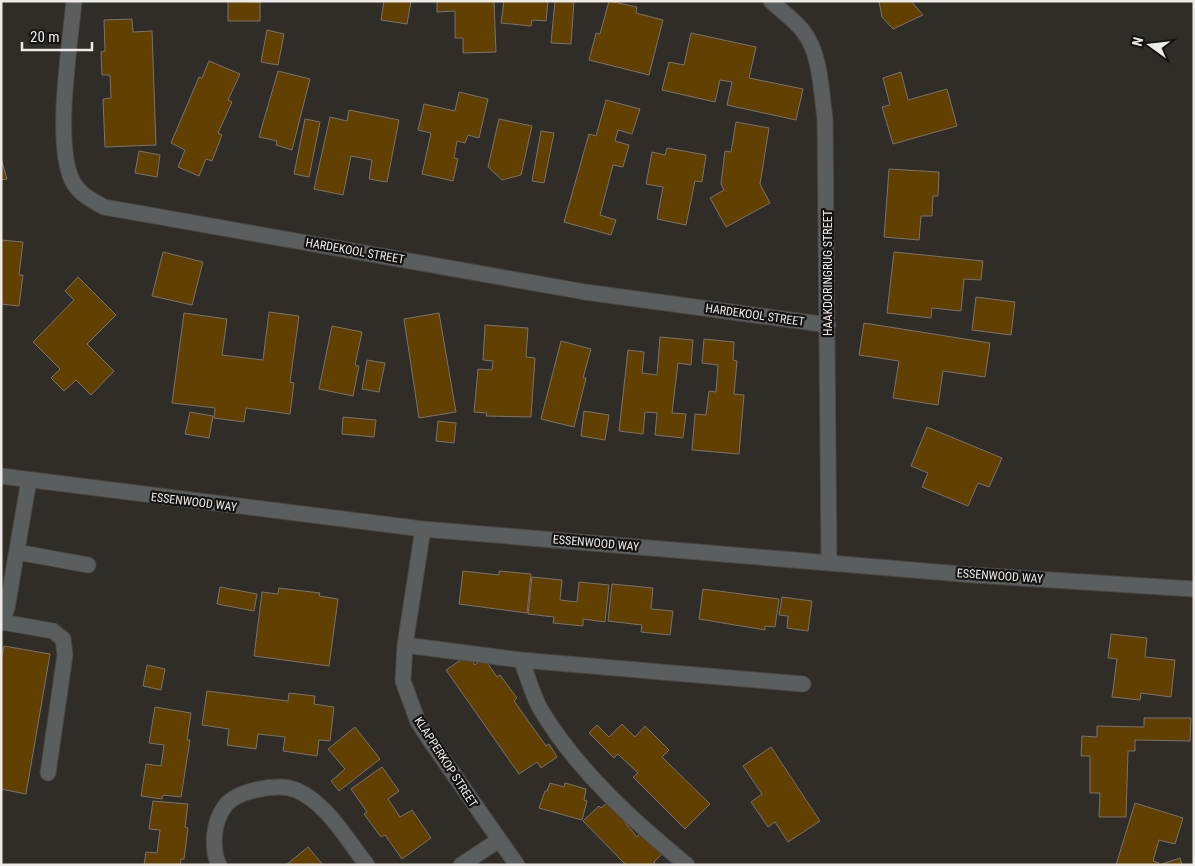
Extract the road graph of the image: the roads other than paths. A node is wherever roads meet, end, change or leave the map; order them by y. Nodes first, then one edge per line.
1 (74, 1) edge
2 (771, 1) edge
3 (828, 325) junction
4 (1, 476) edge
5 (30, 480) junction
6 (423, 529) junction
7 (17, 552) junction
8 (829, 562) junction
9 (88, 565) dead end
10 (1194, 589) edge
11 (5, 593) edge
12 (2, 622) edge
13 (405, 645) junction
14 (521, 660) junction
15 (803, 684) dead end
16 (48, 772) dead end
17 (499, 840) junction
18 (219, 865) edge
19 (366, 865) edge
20 (461, 865) edge
21 (517, 865) edge
22 (687, 865) edge

1 - 3 street, HARDEKOOL STREET
2 - 3 street, HAAKDORINGRUG STREET
3 - 8 street, HAAKDORINGRUG STREET
4 - 5 street, ESSENWOOD WAY
5 - 6 street, ESSENWOOD WAY
5 - 7 street
6 - 8 street, ESSENWOOD WAY
6 - 13 street, KLAPPERKOP STREET
7 - 9 street
7 - 11 street
8 - 10 street, ESSENWOOD WAY
11 - 12 street
12 - 16 street
13 - 14 street
13 - 17 street, KLAPPERKOP STREET
14 - 15 street
14 - 22 street
17 - 20 street
17 - 21 street, KLAPPERKOP STREET
18 - 19 street

